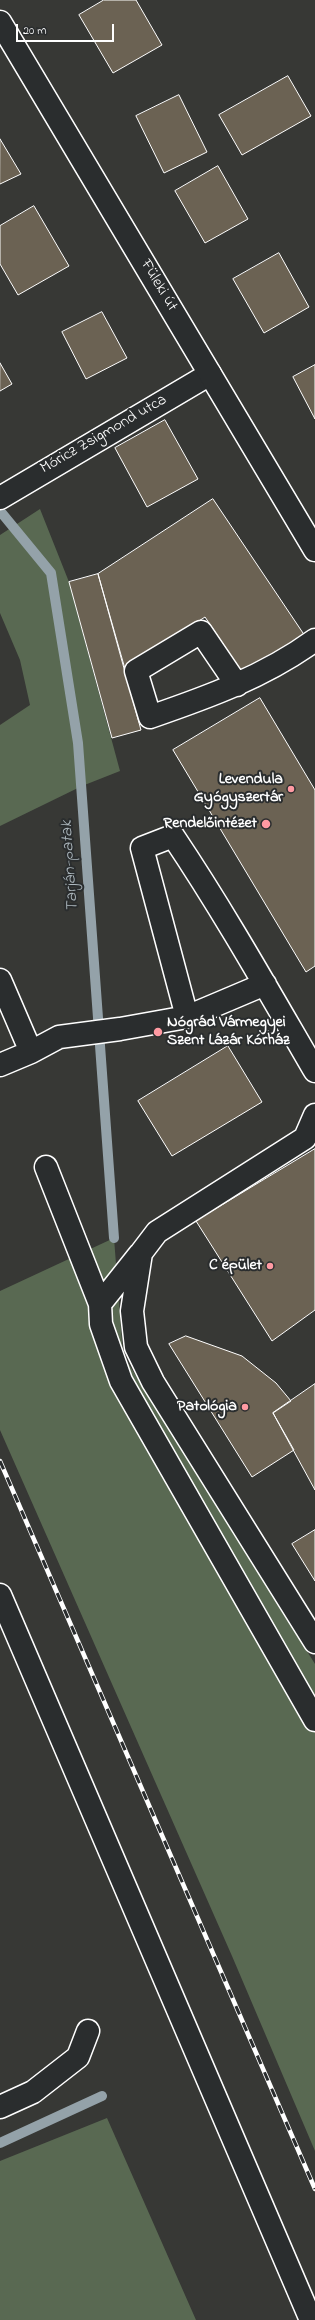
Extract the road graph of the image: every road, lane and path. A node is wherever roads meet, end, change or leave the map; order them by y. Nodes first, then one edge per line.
1 (0, 22) edge
2 (210, 374) junction
3 (0, 498) edge
4 (315, 550) edge
5 (315, 640) edge
6 (237, 685) junction
7 (0, 980) edge
8 (265, 984) junction
9 (187, 1017) junction
10 (31, 1052) junction
11 (0, 1065) edge
12 (315, 1071) edge
13 (315, 1115) edge
14 (46, 1167) dead end
15 (142, 1253) junction
16 (100, 1304) junction
17 (0, 1595) edge
18 (315, 1642) edge
19 (315, 1720) edge
20 (88, 2031) dead end
21 (0, 2107) edge
22 (311, 2320) edge

1 - 2 main road, Füleki út
2 - 3 main road, Móricz Zsigmond utca
2 - 4 main road, Füleki út
5 - 6 main road
6 - 6 main road
7 - 10 main road
8 - 9 main road
8 - 9 main road
8 - 12 main road
9 - 10 main road
10 - 11 main road
13 - 15 main road
14 - 16 main road
15 - 16 main road
15 - 18 main road
16 - 19 main road
17 - 22 main road
20 - 21 main road

